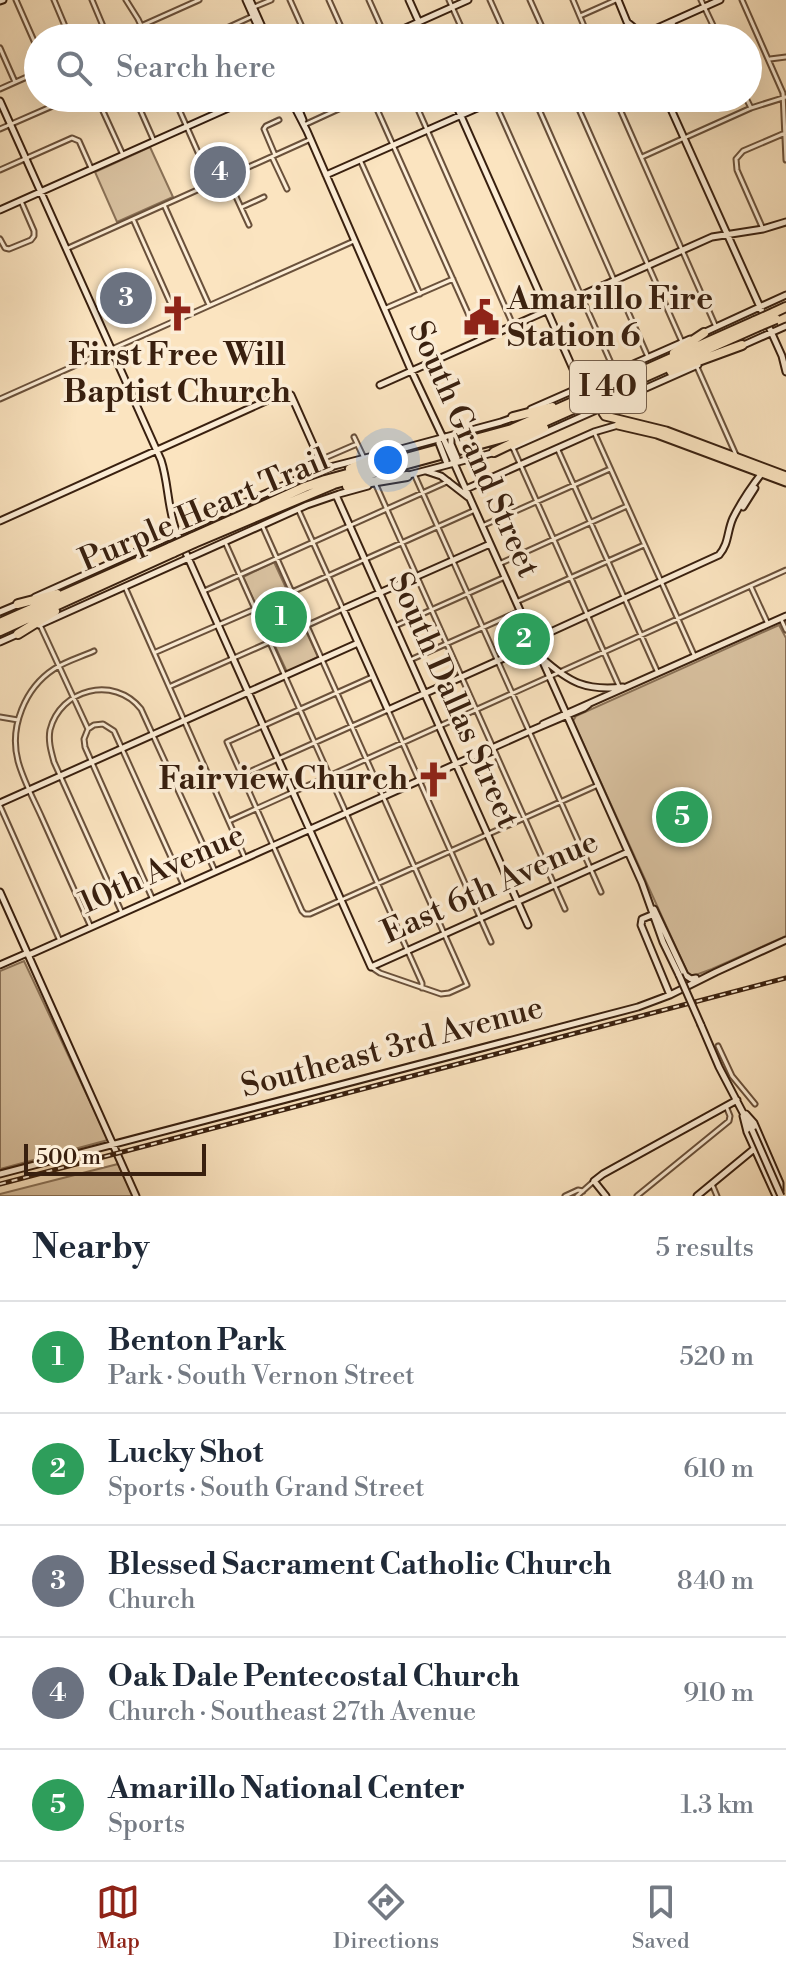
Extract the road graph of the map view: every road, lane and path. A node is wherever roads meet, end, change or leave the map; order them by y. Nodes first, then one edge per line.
1 (16, 0) edge
2 (54, 0) edge
3 (92, 0) edge
4 (126, 0) edge
5 (199, 0) edge
6 (248, 0) edge
7 (271, 0) edge
8 (290, 0) edge
9 (329, 0) edge
10 (369, 0) edge
11 (409, 0) edge
12 (449, 0) edge
13 (468, 0) edge
14 (490, 0) edge
15 (530, 0) edge
16 (573, 0) edge
17 (617, 0) edge
18 (701, 0) edge
19 (720, 0) edge
20 (742, 0) edge
21 (453, 7) junction
22 (705, 7) junction
23 (252, 8) junction
24 (255, 15) junction
25 (580, 16) junction
26 (672, 21) junction
27 (419, 22) junction
28 (27, 24) edge
29 (64, 24) edge
30 (104, 24) edge
31 (140, 24) edge
32 (145, 24) edge
33 (235, 24) edge
34 (259, 24) edge
35 (301, 24) edge
36 (340, 24) edge
37 (379, 24) edge
38 (415, 24) edge
39 (460, 24) edge
40 (501, 24) edge
41 (541, 24) edge
42 (583, 24) edge
43 (629, 24) edge
44 (665, 24) edge
45 (673, 24) edge
46 (713, 24) edge
47 (753, 24) edge
48 (762, 45) edge
49 (0, 48) edge
50 (786, 57) edge
51 (768, 59) junction
52 (24, 78) edge
53 (15, 82) junction
54 (0, 89) edge
55 (785, 97) edge
56 (0, 101) edge
57 (762, 104) edge
58 (38, 112) edge
59 (103, 112) edge
60 (141, 112) edge
61 (180, 112) edge
62 (220, 112) edge
63 (298, 112) edge
64 (332, 112) edge
65 (378, 112) edge
66 (419, 112) edge
67 (459, 112) edge
68 (469, 112) edge
69 (502, 112) edge
70 (540, 112) edge
71 (580, 112) edge
72 (621, 112) edge
73 (672, 112) edge
74 (742, 112) edge
75 (461, 116) junction
76 (279, 120) dead end
77 (10, 124) junction
78 (304, 125) junction
79 (187, 127) junction
80 (0, 129) edge
81 (427, 131) junction
82 (785, 133) edge
83 (684, 138) junction
84 (311, 139) junction
85 (154, 141) junction
86 (394, 146) junction
87 (123, 155) junction
88 (274, 156) junction
89 (641, 157) junction
90 (25, 158) junction
91 (360, 160) junction
92 (786, 160) edge
93 (321, 164) junction
94 (91, 169) junction
95 (0, 170) edge
96 (338, 170) junction
97 (326, 175) junction
98 (227, 177) junction
99 (212, 184) junction
100 (287, 189) dead end
101 (40, 192) junction
102 (264, 197) dead end
103 (21, 201) junction
104 (164, 205) junction
105 (241, 207) junction
106 (0, 210) edge
107 (133, 219) junction
108 (786, 222) edge
109 (249, 225) dead end
110 (763, 229) junction
111 (727, 234) junction
112 (0, 239) edge
113 (354, 241) junction
114 (66, 249) junction
115 (682, 251) junction
116 (648, 266) junction
117 (453, 279) junction
118 (615, 281) junction
119 (420, 294) junction
120 (786, 295) edge
121 (581, 296) junction
122 (770, 303) junction
123 (209, 305) junction
124 (760, 307) junction
125 (786, 307) edge
126 (384, 309) junction
127 (547, 310) junction
128 (749, 312) junction
129 (786, 314) edge
130 (774, 316) junction
131 (178, 320) junction
132 (756, 324) junction
133 (513, 325) junction
134 (716, 327) junction
135 (783, 327) edge
136 (771, 332) junction
137 (704, 333) junction
138 (760, 337) junction
139 (480, 340) junction
140 (682, 342) junction
141 (742, 345) junction
142 (111, 349) junction
143 (648, 357) junction
144 (696, 366) junction
145 (651, 368) junction
146 (411, 370) junction
147 (615, 372) junction
148 (786, 372) edge
149 (380, 385) dead end
150 (628, 385) junction
151 (581, 387) junction
152 (0, 399) edge
153 (588, 399) junction
154 (603, 408) junction
155 (513, 417) junction
156 (619, 422) junction
157 (436, 424) junction
158 (594, 432) junction
159 (454, 436) junction
160 (354, 437) dead end
161 (437, 440) junction
162 (357, 444) junction
163 (513, 447) junction
164 (557, 448) junction
165 (156, 451) junction
166 (494, 452) junction
167 (386, 453) junction
168 (364, 458) junction
169 (735, 459) junction
170 (320, 460) junction
171 (455, 461) junction
172 (520, 464) junction
173 (324, 469) junction
174 (610, 469) junction
175 (763, 470) junction
176 (425, 471) junction
177 (459, 474) junction
178 (411, 475) junction
179 (786, 479) edge
180 (449, 481) junction
181 (318, 483) junction
182 (375, 484) junction
183 (574, 485) junction
184 (466, 489) junction
185 (423, 493) junction
186 (336, 495) junction
187 (470, 498) junction
188 (288, 502) junction
189 (537, 502) junction
190 (627, 506) junction
191 (298, 509) junction
192 (387, 509) junction
193 (475, 510) junction
194 (0, 521) edge
195 (590, 523) junction
196 (262, 525) junction
197 (350, 526) junction
198 (482, 526) junction
199 (438, 527) junction
200 (188, 528) junction
201 (177, 533) junction
202 (166, 537) junction
203 (554, 539) junction
204 (192, 540) junction
205 (225, 542) junction
206 (313, 542) junction
207 (402, 543) junction
208 (490, 544) junction
209 (644, 545) junction
210 (199, 553) junction
211 (188, 558) junction
212 (276, 559) junction
213 (365, 559) junction
214 (453, 560) junction
215 (608, 561) junction
216 (178, 563) junction
217 (499, 564) junction
218 (786, 570) edge
219 (240, 575) junction
220 (328, 576) junction
221 (417, 577) junction
222 (505, 577) junction
223 (571, 578) junction
224 (661, 583) junction
225 (750, 586) junction
226 (125, 587) junction
227 (81, 591) junction
228 (203, 591) junction
229 (291, 592) junction
230 (380, 593) junction
231 (468, 594) junction
232 (624, 599) junction
233 (516, 602) junction
234 (18, 604) junction
235 (255, 609) junction
236 (343, 609) junction
237 (432, 610) junction
238 (520, 611) junction
239 (0, 612) edge
240 (588, 615) junction
241 (783, 617) edge
242 (677, 619) junction
243 (0, 623) edge
244 (40, 624) junction
245 (768, 624) junction
246 (218, 625) junction
247 (306, 626) junction
248 (395, 626) junction
249 (483, 627) junction
250 (786, 630) edge
251 (0, 631) edge
252 (18, 634) junction
253 (641, 636) junction
254 (0, 642) edge
255 (270, 642) junction
256 (534, 642) junction
257 (358, 643) junction
258 (446, 644) junction
259 (94, 651) dead end
260 (604, 652) junction
261 (154, 653) junction
262 (540, 656) junction
263 (695, 657) junction
264 (233, 658) junction
265 (321, 659) junction
266 (410, 660) junction
267 (498, 661) junction
268 (59, 666) junction
269 (559, 673) junction
270 (658, 673) junction
271 (285, 676) junction
272 (373, 677) junction
273 (461, 677) junction
274 (550, 677) junction
275 (170, 687) junction
276 (600, 689) junction
277 (620, 689) junction
278 (248, 692) junction
279 (336, 692) junction
280 (425, 694) junction
281 (513, 694) junction
282 (607, 696) junction
283 (73, 698) junction
284 (589, 704) junction
285 (300, 709) junction
286 (388, 710) junction
287 (476, 711) junction
288 (579, 711) junction
289 (566, 714) junction
290 (0, 717) edge
291 (18, 720) junction
292 (184, 720) junction
293 (571, 724) junction
294 (263, 725) junction
295 (351, 726) junction
296 (440, 727) junction
297 (88, 729) junction
298 (532, 730) junction
299 (154, 734) junction
300 (315, 743) junction
301 (403, 744) junction
302 (123, 748) junction
303 (493, 748) junction
304 (278, 759) junction
305 (366, 760) junction
306 (91, 762) junction
307 (456, 764) junction
308 (60, 776) junction
309 (242, 776) junction
310 (330, 776) junction
311 (231, 780) dead end
312 (419, 780) junction
313 (598, 785) junction
314 (29, 790) junction
315 (293, 793) junction
316 (383, 796) junction
317 (561, 801) junction
318 (0, 804) edge
319 (256, 809) junction
320 (346, 813) junction
321 (524, 818) junction
322 (229, 821) junction
323 (310, 829) junction
324 (487, 834) junction
325 (273, 846) junction
326 (451, 850) junction
327 (628, 852) junction
328 (245, 858) junction
329 (414, 867) junction
330 (591, 869) junction
331 (215, 872) junction
332 (377, 883) junction
333 (554, 885) junction
334 (184, 886) junction
335 (0, 892) edge
336 (601, 892) dead end
337 (153, 900) junction
338 (341, 900) junction
339 (518, 901) junction
340 (3, 905) edge
341 (565, 909) dead end
342 (122, 913) junction
343 (656, 914) junction
344 (481, 918) junction
345 (528, 925) dead end
346 (91, 927) junction
347 (444, 934) junction
348 (786, 940) edge
349 (60, 941) junction
350 (491, 942) dead end
351 (407, 950) junction
352 (28, 954) junction
353 (0, 965) edge
354 (371, 967) junction
355 (712, 974) junction
356 (422, 988) junction
357 (670, 995) junction
358 (718, 1046) dead end
359 (747, 1095) junction
360 (737, 1100) junction
361 (755, 1104) dead end
362 (726, 1106) junction
363 (743, 1111) junction
364 (113, 1145) junction
365 (752, 1153) junction
366 (0, 1174) edge
367 (777, 1176) junction
368 (768, 1180) junction
369 (594, 1181) junction
370 (712, 1184) junction
371 (583, 1191) junction
372 (136, 1196) edge
373 (565, 1196) edge
374 (577, 1196) edge
375 (606, 1196) edge
376 (637, 1196) edge
377 (697, 1196) edge
378 (717, 1196) edge
379 (778, 1196) edge

1 - 28 street
2 - 29 street
3 - 30 street
4 - 31 street
5 - 32 street
6 - 23 main road
7 - 23 street
8 - 35 street
9 - 36 street
10 - 37 street
11 - 27 main road
12 - 21 street
13 - 21 main road
14 - 40 street
15 - 41 street
16 - 25 street
17 - 25 street
17 - 43 main road
18 - 22 street
19 - 22 main road
20 - 47 street
21 - 27 main road
21 - 39 street
22 - 26 main road
22 - 46 street
23 - 24 main road
24 - 33 street
24 - 34 main road
25 - 42 street
26 - 44 main road
26 - 45 street
27 - 38 main road
48 - 51 street
49 - 53 street
50 - 51 street
51 - 55 street
52 - 53 street
53 - 54 street
55 - 57 street
55 - 82 street
56 - 77 main road
58 - 77 street
59 - 87 street
60 - 85 street
61 - 79 street
62 - 79 main road
63 - 78 main road, South Grand Street
64 - 78 street
65 - 86 street
66 - 81 street
67 - 75 main road
68 - 75 main road
69 - 121 street
70 - 118 street
71 - 116 street
72 - 89 street
73 - 83 main road
74 - 83 street
75 - 81 main road
75 - 127 main road
76 - 88 street
77 - 80 street
77 - 90 main road
78 - 84 main road, South Grand Street
79 - 85 main road
79 - 99 street
81 - 86 main road
81 - 133 street
82 - 92 street
82 - 110 street
83 - 89 street
83 - 111 main road
84 - 88 street
84 - 93 main road, South Grand Street
85 - 87 main road
86 - 91 main road
86 - 117 street
87 - 94 main road
88 - 98 street
88 - 100 street
89 - 115 street
90 - 94 street
90 - 95 street
90 - 101 main road
91 - 96 main road
91 - 119 street
93 - 96 main road
93 - 97 main road, South Grand Street
94 - 101 main road
96 - 97 main road
97 - 113 main road, South Grand Street
98 - 99 street
98 - 105 street
99 - 104 street
101 - 103 main road
101 - 114 main road
102 - 105 street
103 - 106 main road
103 - 112 street
104 - 107 street
104 - 123 street
105 - 109 street
107 - 114 street
107 - 131 street
108 - 110 main road
110 - 111 main road
111 - 115 main road
111 - 124 main road
113 - 123 street
113 - 126 main road, South Grand Street
114 - 142 main road
115 - 116 main road
115 - 134 street
116 - 118 main road
116 - 140 street
117 - 119 street
117 - 139 street
118 - 121 main road
118 - 143 street
119 - 126 street
120 - 122 main road
121 - 127 main road
121 - 147 street
122 - 124 main road
122 - 135 main road
123 - 131 street
124 - 128 main road
124 - 136 main road
125 - 130 highway, Purple Heart Trail / I 40
126 - 146 main road, South Grand Street
127 - 133 main road
127 - 151 main road
128 - 134 main road
128 - 138 main road
129 - 130 highway, Purple Heart Trail / I 40
130 - 132 highway, Purple Heart Trail / I 40, bridge
131 - 142 street
132 - 145 highway, Purple Heart Trail / I 40
132 - 150 highway, Purple Heart Trail / I 40
133 - 139 main road
134 - 137 main road
135 - 136 main road
136 - 138 main road
136 - 148 main road
137 - 140 main road
137 - 145 highway
138 - 141 main road
139 - 146 main road
140 - 143 main road
141 - 144 main road
141 - 150 highway
142 - 152 street
142 - 165 main road
143 - 147 main road
144 - 154 main road
144 - 169 street
145 - 153 highway, Purple Heart Trail / I 40
146 - 149 main road
146 - 157 main road, South Grand Street
147 - 151 main road
150 - 153 highway, Purple Heart Trail / I 40
151 - 155 main road
153 - 155 highway
153 - 166 highway
153 - 181 highway, Purple Heart Trail / I 40
153 - 188 highway, Purple Heart Trail / I 40
154 - 156 main road
154 - 163 main road
155 - 159 main road
156 - 158 main road
156 - 169 main road
157 - 159 main road
157 - 161 main road, South Grand Street
157 - 161 main road
158 - 164 main road
158 - 174 street
159 - 161 main road
159 - 171 main road, bridge
160 - 162 street
161 - 167 main road
161 - 171 main road, South Grand Street, bridge
162 - 168 street
162 - 170 street
163 - 166 main road
163 - 172 street
164 - 172 main road
164 - 183 street
165 - 170 main road
165 - 194 main road
165 - 201 main road
166 - 171 main road
167 - 168 main road
167 - 181 highway
168 - 173 main road
169 - 175 main road
170 - 173 main road
171 - 176 main road
171 - 177 main road, South Grand Street
171 - 177 main road
172 - 184 main road
172 - 189 street
173 - 200 main road
174 - 183 street
174 - 190 street
175 - 179 main road
175 - 224 main road
176 - 178 main road
176 - 180 main road
177 - 184 main road, South Grand Street
178 - 182 main road
178 - 185 street
178 - 188 highway
180 - 185 street
180 - 187 main road
181 - 204 highway, Purple Heart Trail / I 40
182 - 186 main road
182 - 192 street
183 - 189 street
183 - 195 street
184 - 187 main road, South Grand Street
185 - 192 street
185 - 199 street
186 - 191 main road
186 - 197 main road, South Dallas Street
187 - 193 main road, South Grand Street
188 - 204 highway, Purple Heart Trail / I 40
189 - 198 street
189 - 203 street
190 - 195 street
190 - 209 street
191 - 196 main road
191 - 206 street
192 - 197 street
192 - 207 street
193 - 198 main road, South Grand Street
193 - 199 street
195 - 203 street
195 - 215 street
196 - 205 main road
196 - 212 street
197 - 206 street
197 - 213 main road, South Dallas Street
198 - 208 main road, South Grand Street
199 - 207 street
199 - 214 street
200 - 201 main road
200 - 210 main road
201 - 202 main road
201 - 211 main road
202 - 216 main road
202 - 234 main road
203 - 217 street
203 - 223 street
204 - 227 highway, Purple Heart Trail / I 40, bridge
205 - 210 main road
205 - 219 street
206 - 212 street
206 - 220 street
207 - 213 street
207 - 221 street
208 - 214 main road
208 - 217 main road, South Grand Street
209 - 215 street
209 - 224 street
210 - 211 main road
211 - 216 main road
211 - 228 main road
212 - 219 street
212 - 229 street
213 - 220 street
213 - 230 main road, South Dallas Street
214 - 221 main road
214 - 231 street
215 - 223 street
215 - 232 street
216 - 226 main road
217 - 222 main road, South Grand Street
218 - 225 street
219 - 228 street
219 - 235 street
220 - 229 street
220 - 236 street
221 - 230 main road
221 - 237 street
222 - 231 street
222 - 233 main road, South Grand Street
223 - 233 street
223 - 240 street
224 - 232 main road
224 - 242 street
225 - 242 street
225 - 245 street
226 - 244 main road
226 - 261 street
227 - 234 highway
227 - 243 highway, Purple Heart Trail / I 40
227 - 251 highway, Purple Heart Trail / I 40
227 - 252 highway
228 - 246 main road
229 - 247 street
230 - 236 main road
230 - 248 main road, South Dallas Street
231 - 237 street
231 - 249 street
232 - 240 main road
232 - 253 street
233 - 238 main road, South Grand Street
234 - 239 main road
235 - 246 street
235 - 255 street
236 - 247 street
236 - 257 main road
237 - 248 street
237 - 258 street
238 - 249 street
238 - 256 main road, South Grand Street
240 - 256 main road
240 - 260 street
241 - 245 main road
241 - 250 street
242 - 253 street
242 - 263 street
244 - 252 main road
244 - 268 street
245 - 263 main road
246 - 261 street
246 - 264 main road
247 - 265 street
248 - 266 main road, South Dallas Street
249 - 258 street
249 - 267 street
252 - 254 main road
253 - 260 street
253 - 270 street
255 - 264 street
255 - 271 street
256 - 262 main road, South Grand Street
256 - 267 main road
257 - 265 main road
257 - 272 main road
258 - 266 street
258 - 273 street
259 - 268 street
260 - 269 street
260 - 277 street
261 - 275 street
262 - 269 main road
262 - 274 main road, South Grand Street
263 - 270 main road
264 - 275 street
264 - 278 main road
265 - 271 main road
265 - 279 street
266 - 280 main road, South Dallas Street
267 - 273 main road
267 - 281 street
268 - 283 street
268 - 291 street
269 - 274 street
269 - 276 main road
270 - 277 main road
271 - 278 main road
271 - 285 street
272 - 279 street
272 - 286 main road
273 - 280 main road
273 - 287 street
274 - 281 street
274 - 289 main road, South Grand Street
275 - 292 street
276 - 277 main road
276 - 282 main road
277 - 282 main road
278 - 292 main road
278 - 294 main road
279 - 285 street
279 - 295 street
280 - 286 main road
280 - 296 main road, South Dallas Street
281 - 287 street
281 - 298 street
282 - 284 main road
283 - 297 street
283 - 299 street
283 - 308 street
284 - 288 main road, 10th Avenue
284 - 289 main road, 10th Avenue
285 - 294 street
285 - 300 street
286 - 295 street
286 - 301 street
287 - 296 street
287 - 303 street
288 - 289 main road, 10th Avenue
288 - 293 main road
289 - 293 main road, South Grand Street
289 - 298 main road, 10th Avenue
290 - 291 street
291 - 314 street
292 - 299 main road
292 - 322 street
293 - 313 main road, South Grand Street
294 - 304 main road
294 - 309 street
295 - 300 street
295 - 305 street
296 - 301 street
296 - 307 main road, South Dallas Street
297 - 302 street
297 - 306 street
298 - 303 main road, 10th Avenue
298 - 317 street
299 - 302 main road
299 - 331 street
300 - 304 street
300 - 310 street
301 - 305 street
301 - 312 street
302 - 306 main road
302 - 334 street
303 - 307 main road, 10th Avenue
303 - 321 street
304 - 309 street
304 - 315 main road
305 - 310 street
305 - 316 street
306 - 308 main road
306 - 337 street
307 - 312 main road, 10th Avenue
307 - 324 main road, South Dallas Street
308 - 314 main road
308 - 342 street
309 - 311 street
309 - 319 street
310 - 315 street
310 - 320 street
312 - 316 main road, 10th Avenue
312 - 326 street
313 - 317 street
313 - 327 main road, South Grand Street
314 - 318 main road
314 - 346 street
315 - 319 street
315 - 323 main road
316 - 320 main road, 10th Avenue
316 - 329 street
317 - 321 street
317 - 330 street
318 - 349 street
319 - 322 street
319 - 325 street
320 - 323 main road, 10th Avenue
320 - 332 street
321 - 324 street
321 - 333 street
322 - 328 street
323 - 325 main road, 10th Avenue
323 - 338 main road
324 - 326 street
324 - 339 main road, South Dallas Street
325 - 328 main road, 10th Avenue
325 - 338 street
326 - 329 street
326 - 344 street
327 - 330 main road, East 6th Avenue
327 - 343 main road, South Grand Street
328 - 331 main road, 10th Avenue
329 - 332 street
329 - 347 street
330 - 333 main road, East 6th Avenue
330 - 336 street
331 - 334 main road, 10th Avenue
332 - 338 street
332 - 351 street
333 - 339 main road, East 6th Avenue
333 - 341 street
334 - 337 main road, 10th Avenue
335 - 340 main road
337 - 342 main road, 10th Avenue
338 - 354 main road
339 - 344 main road, East 6th Avenue
339 - 345 main road, South Dallas Street
340 - 352 main road
342 - 346 main road, 10th Avenue
343 - 355 main road
343 - 357 main road
343 - 360 main road, South Grand Street, bridge
344 - 347 main road, East 6th Avenue
344 - 350 street
346 - 349 main road, 10th Avenue
347 - 351 main road, East 6th Avenue
347 - 356 street
348 - 355 main road, Southeast 3rd Avenue
349 - 352 main road, 10th Avenue
351 - 354 main road, East 6th Avenue
351 - 356 street
352 - 353 main road, 10th Avenue
352 - 364 main road
354 - 356 street
355 - 357 main road, Southeast 3rd Avenue
357 - 364 main road, Southeast 3rd Avenue
358 - 359 street
359 - 360 street
359 - 361 street
360 - 362 main road
360 - 363 main road, South Grand Street
362 - 369 main road
362 - 376 street
363 - 365 main road
363 - 367 main road
363 - 379 main road, bridge
364 - 366 main road, Southeast 3rd Avenue
364 - 372 main road
365 - 368 main road
365 - 370 main road
367 - 368 main road
367 - 379 main road
368 - 379 main road
369 - 371 street
369 - 375 main road
370 - 377 main road
370 - 378 street
371 - 373 street
371 - 374 street

